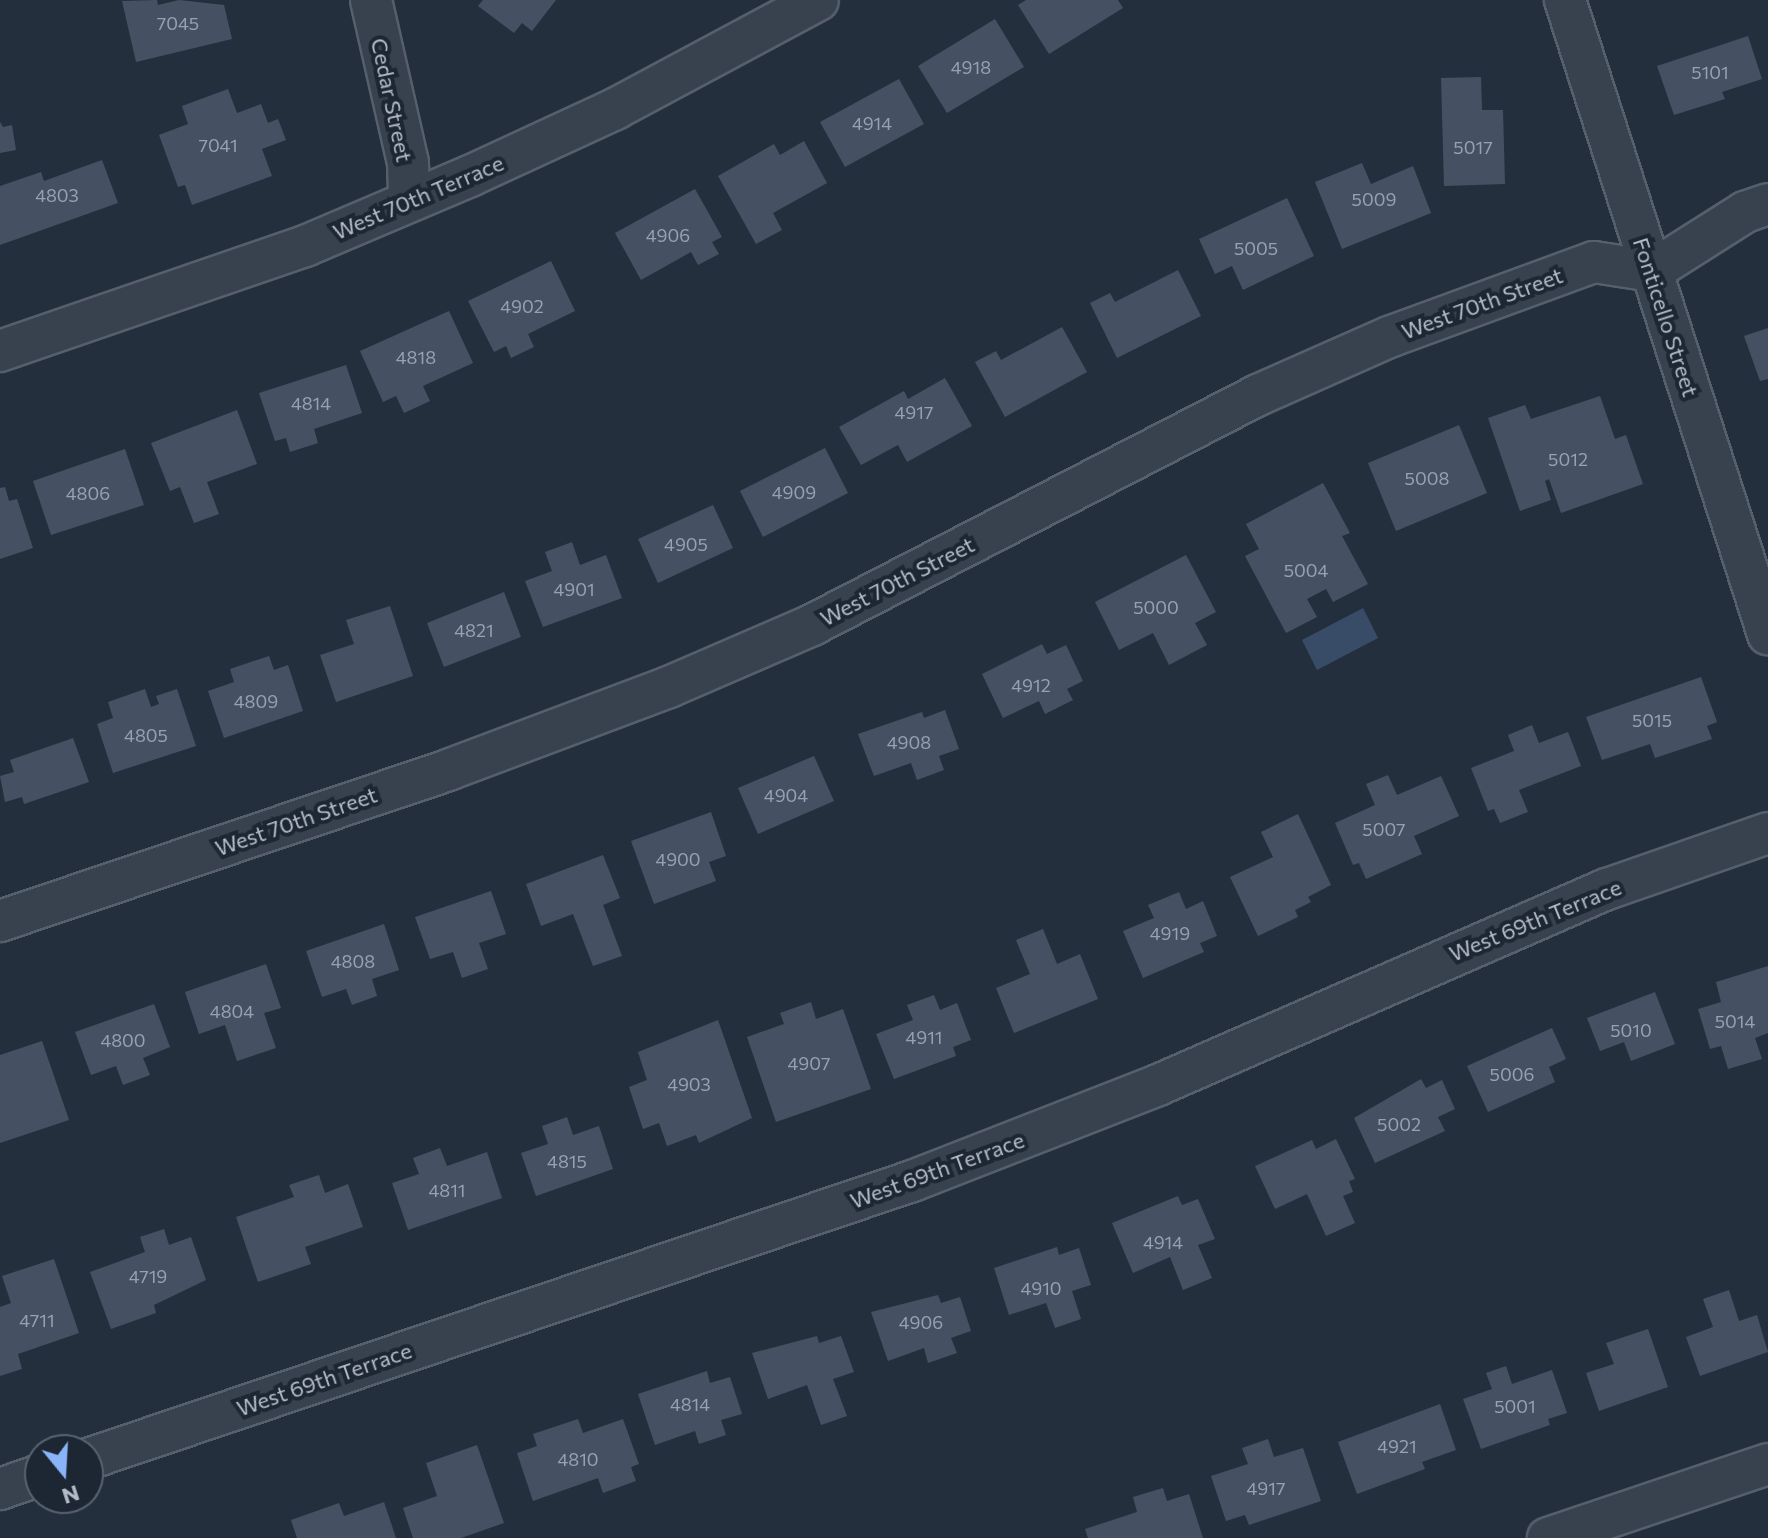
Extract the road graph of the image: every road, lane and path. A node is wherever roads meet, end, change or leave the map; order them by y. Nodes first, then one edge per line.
1 (371, 0) edge
2 (818, 0) edge
3 (1565, 0) edge
4 (409, 201) junction
5 (1768, 204) edge
6 (1652, 271) junction
7 (0, 351) edge
8 (1768, 634) edge
9 (1768, 833) edge
10 (0, 921) edge
11 (104, 1454) edge
12 (1768, 1464) edge
13 (24, 1481) edge
14 (0, 1489) edge
15 (1548, 1538) edge

1 - 4 street, Cedar Street
2 - 4 street, West 70th Terrace
3 - 6 street, Fonticello Street
4 - 7 street, West 70th Terrace
5 - 6 street
6 - 8 street, Fonticello Street
6 - 10 street, West 70th Street
9 - 11 street, West 69th Terrace
12 - 15 street
13 - 14 street

